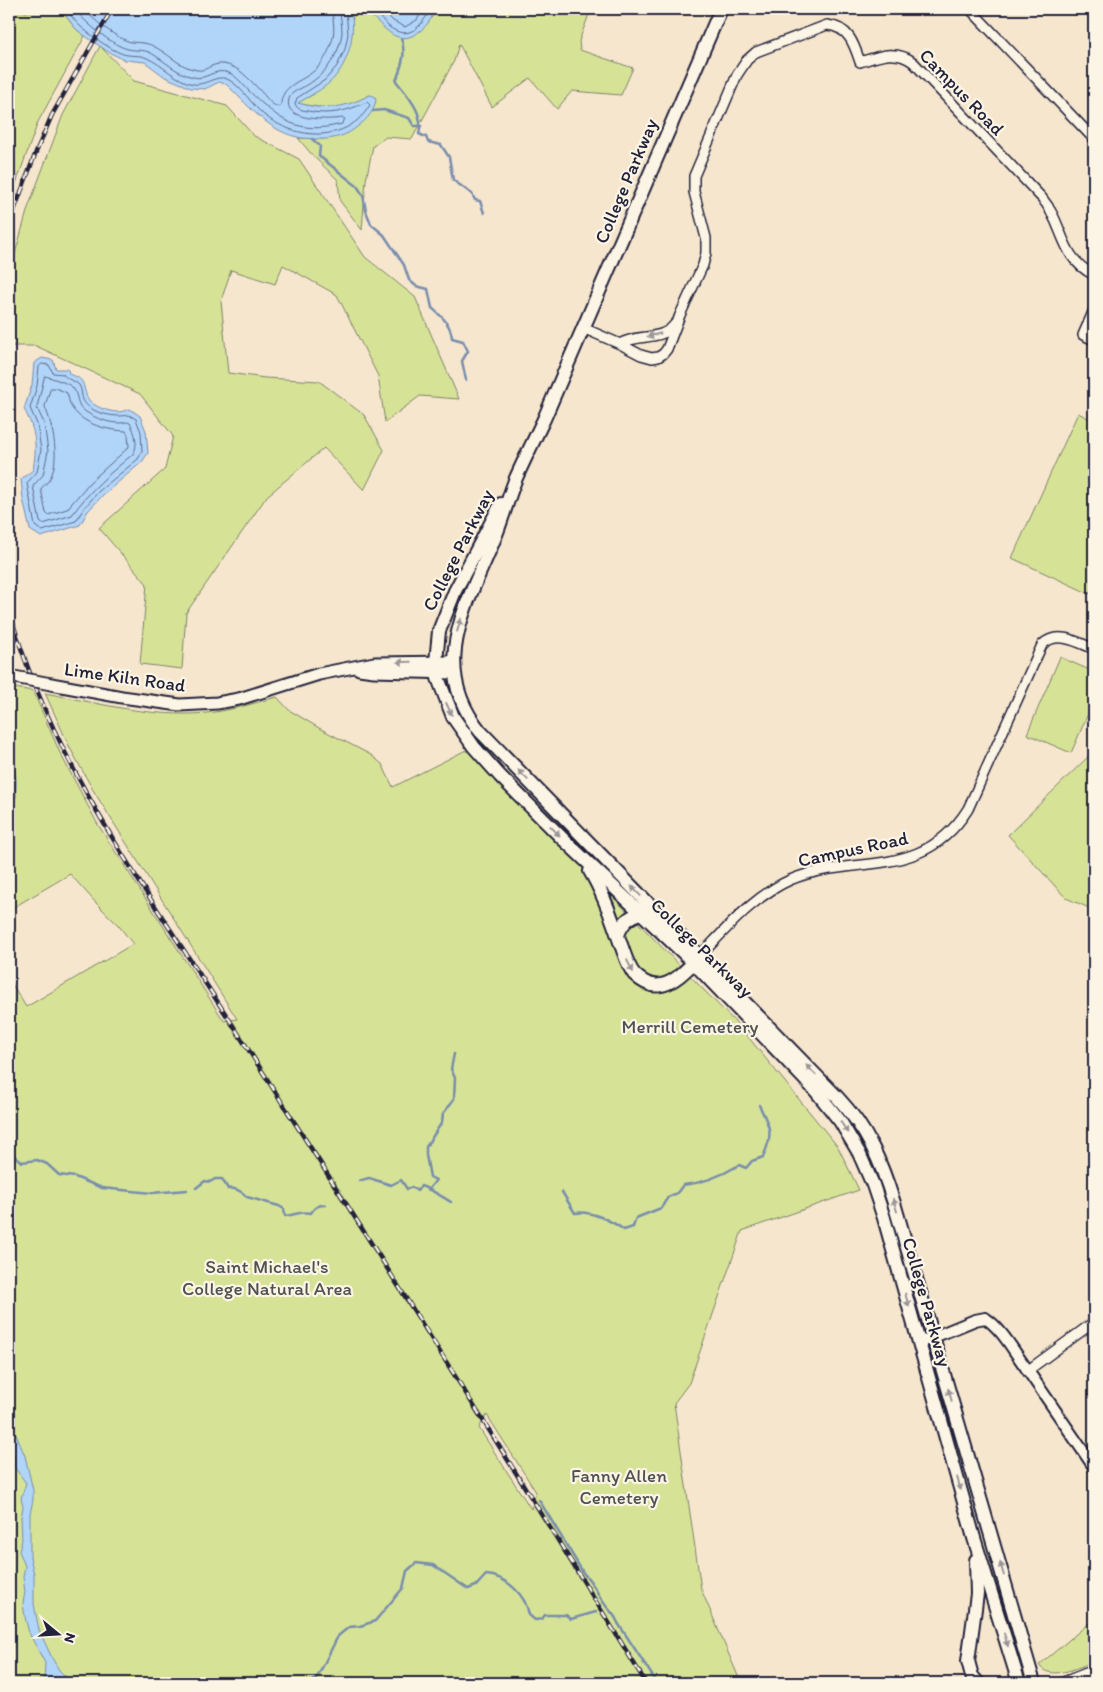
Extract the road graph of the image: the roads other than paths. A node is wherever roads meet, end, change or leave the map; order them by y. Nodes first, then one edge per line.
1 (721, 9) edge
2 (970, 9) edge
3 (1094, 139) edge
4 (1094, 275) edge
5 (1094, 310) edge
6 (680, 315) junction
7 (583, 328) junction
8 (1094, 340) edge
9 (620, 344) junction
10 (516, 478) junction
11 (1094, 648) edge
12 (453, 667) junction
13 (437, 668) junction
14 (9, 676) edge
15 (582, 858) junction
16 (654, 909) junction
17 (639, 913) junction
18 (618, 935) junction
19 (697, 959) junction
20 (1094, 1322) edge
21 (933, 1338) junction
22 (919, 1343) junction
23 (1028, 1371) junction
24 (946, 1438) junction
25 (963, 1442) junction
26 (1094, 1468) edge
27 (974, 1538) junction
28 (1094, 1670) edge
29 (978, 1683) edge
30 (1019, 1683) edge
31 (1034, 1683) edge
32 (1061, 1683) edge

1 - 7 main road, College Parkway
2 - 3 street
4 - 6 street, Campus Road
5 - 8 street
6 -> 9 street, Campus Road
6 - 9 street, Campus Road
7 - 9 street, Campus Road
7 - 10 main road, College Parkway
12 -> 10 main road, College Parkway
10 - 13 main road, College Parkway
11 - 19 street, Campus Road
12 - 13 main road, Lime Kiln Road
16 -> 12 main road, College Parkway
13 - 14 main road, Lime Kiln Road, bridge
13 -> 15 main road, College Parkway
15 - 17 main road, College Parkway
15 - 18 main road
16 - 17 main road
16 - 19 main road, College Parkway
17 - 18 main road
17 - 19 main road, College Parkway
18 -> 19 main road
21 -> 19 main road, College Parkway
19 -> 22 main road, College Parkway
20 - 23 street
21 - 22 street
21 - 23 street
25 -> 21 main road, College Parkway
22 - 24 main road, College Parkway
23 - 26 street
24 - 25 main road
24 -> 27 main road, College Parkway
31 -> 25 main road, College Parkway
27 - 29 main road
27 -> 30 main road, College Parkway
28 - 32 street

